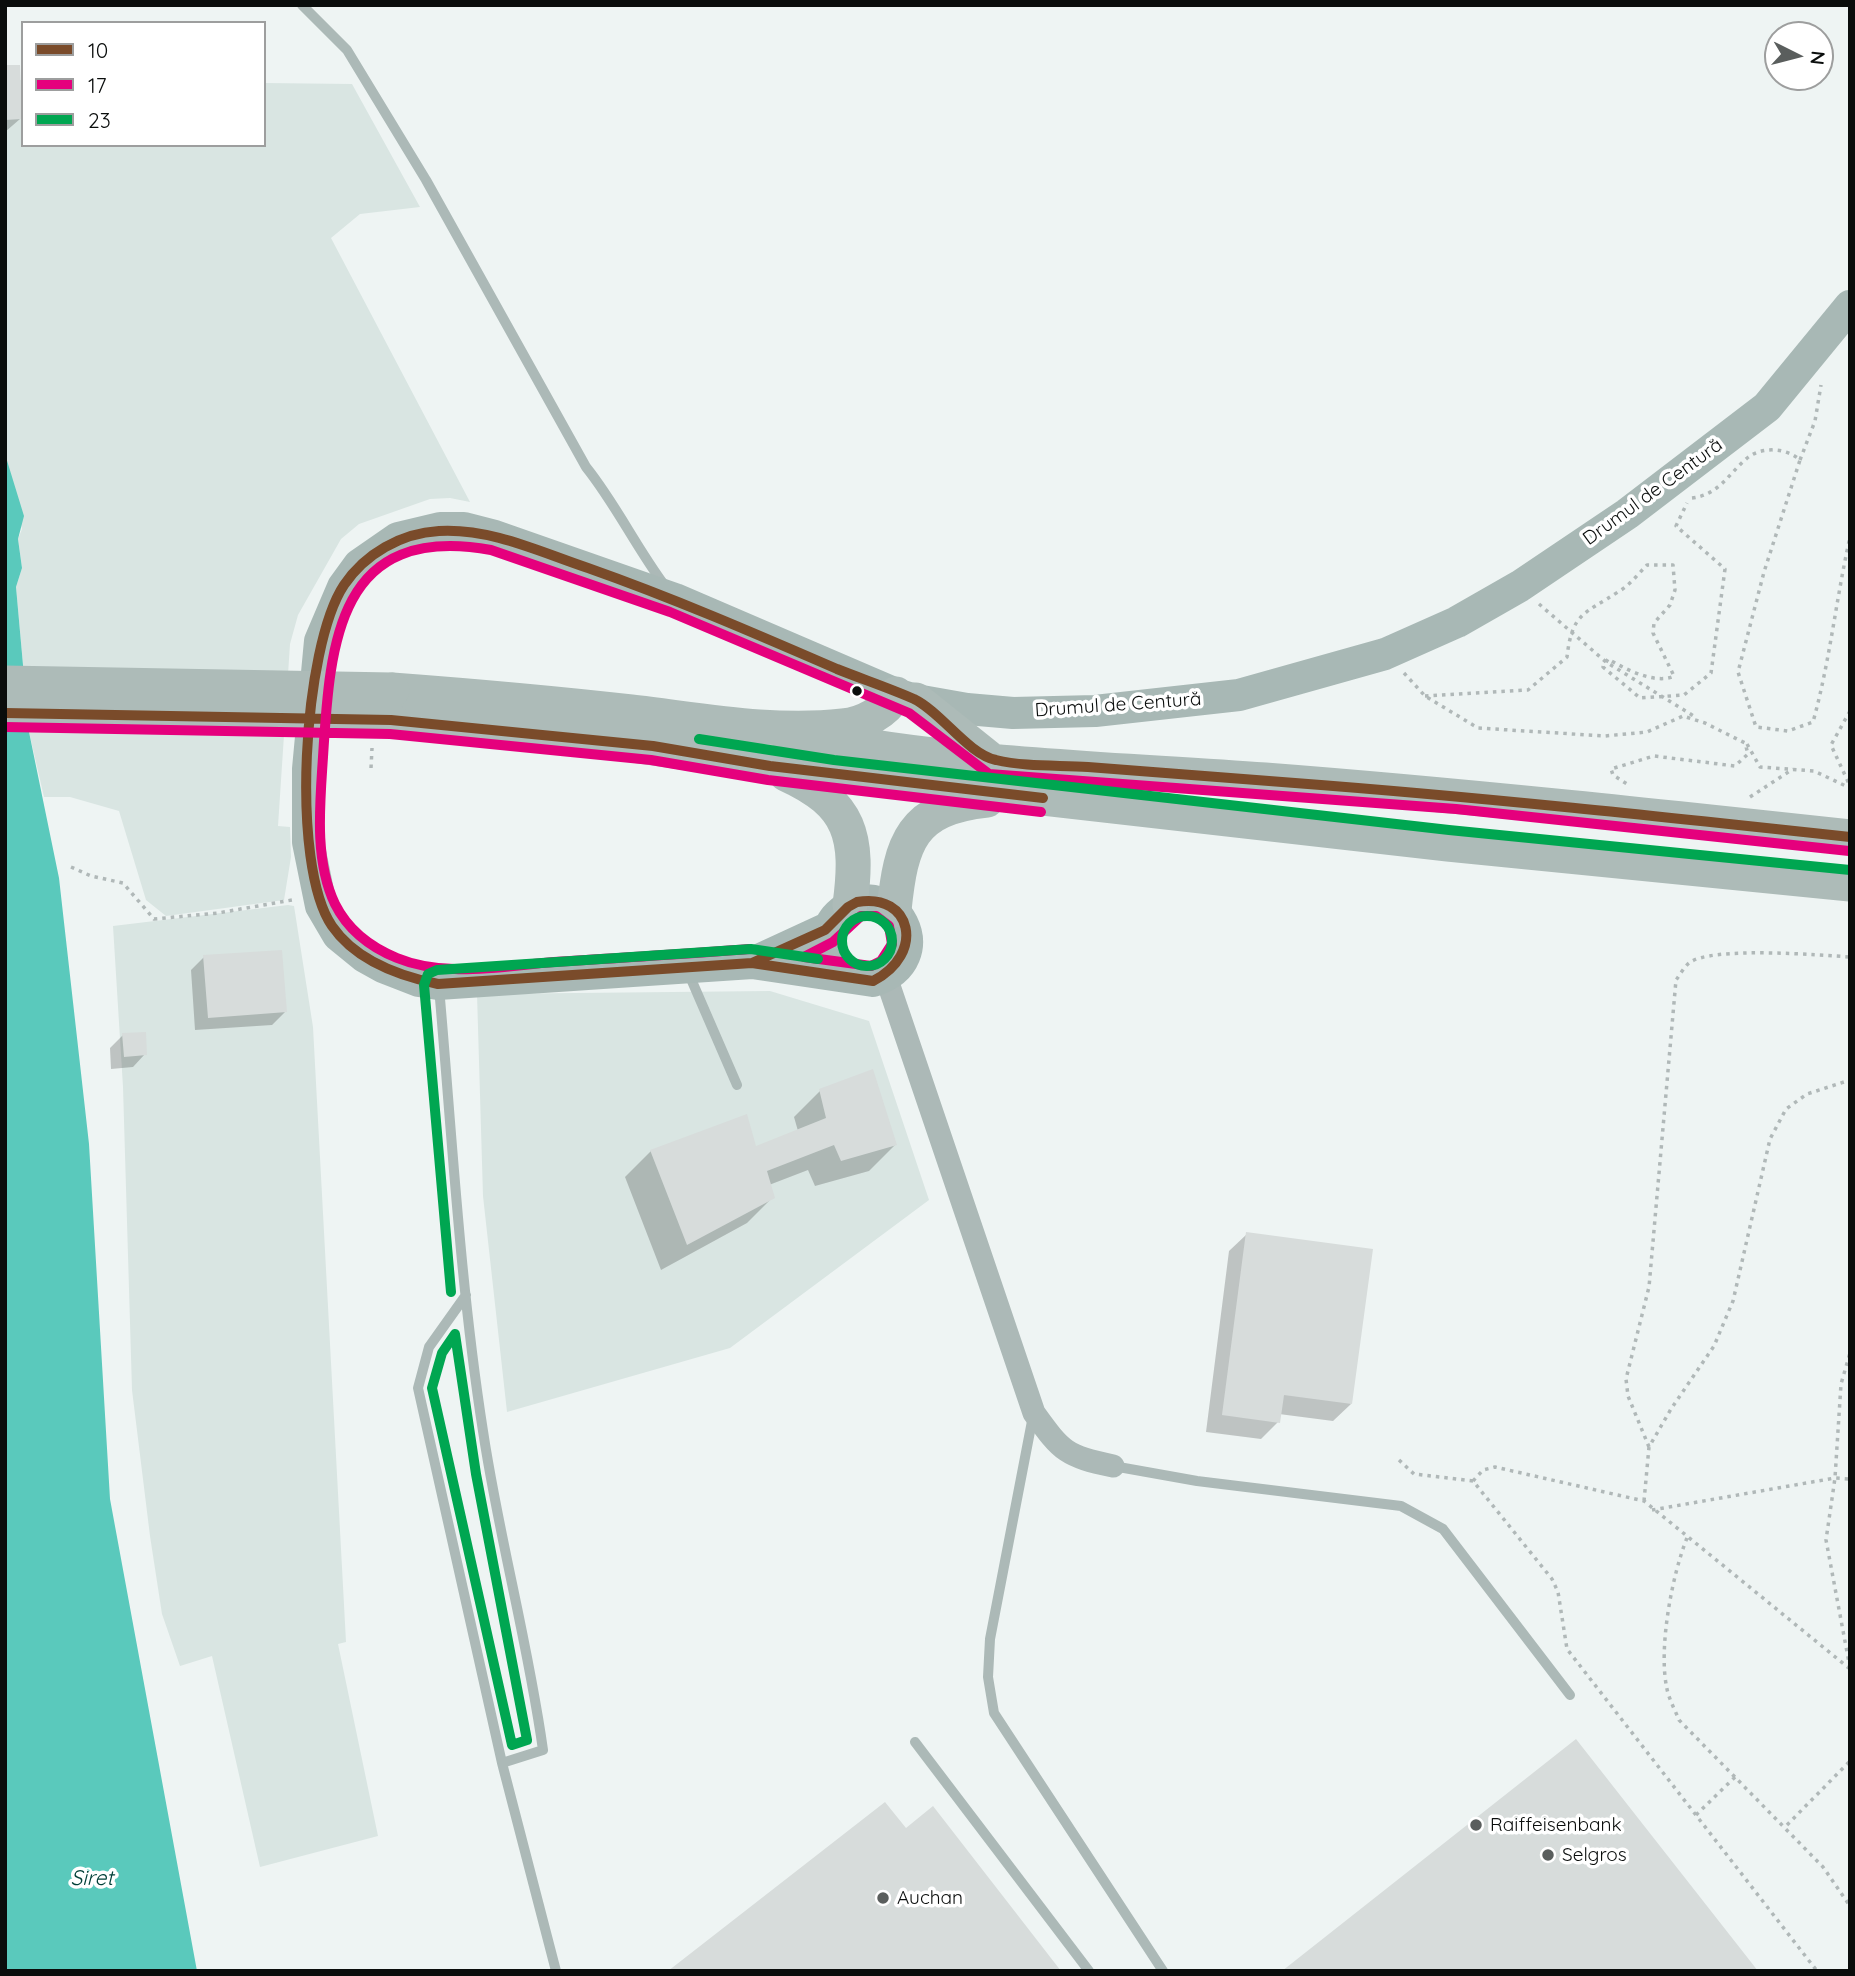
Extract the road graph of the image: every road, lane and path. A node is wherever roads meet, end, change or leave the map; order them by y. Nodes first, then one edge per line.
1 (302, 5) edge
2 (1850, 306) edge
3 (1811, 357) junction
4 (1800, 460) junction
5 (1850, 537) edge
6 (1520, 586) junction
7 (675, 599) junction
8 (1570, 632) junction
9 (1385, 654) junction
10 (1606, 662) junction
11 (5, 683) edge
12 (1425, 696) junction
13 (906, 697) junction
14 (1660, 697) junction
15 (1850, 711) edge
16 (5, 713) edge
17 (385, 717) junction
18 (1706, 723) junction
19 (773, 728) junction
20 (1745, 743) junction
21 (991, 760) junction
22 (770, 766) junction
23 (371, 768) dead end
24 (1793, 769) junction
25 (1637, 785) dead end
26 (1850, 788) edge
27 (1025, 796) junction
28 (1747, 799) dead end
29 (1850, 837) edge
30 (71, 867) dead end
31 (1850, 884) edge
32 (316, 889) junction
33 (894, 910) junction
34 (840, 916) junction
35 (1850, 957) edge
36 (752, 963) junction
37 (686, 967) junction
38 (848, 977) junction
39 (886, 977) junction
40 (439, 984) junction
41 (1850, 1080) edge
42 (737, 1085) dead end
43 (466, 1295) junction
44 (1850, 1353) edge
45 (1034, 1413) junction
46 (1650, 1447) junction
47 (1399, 1460) dead end
48 (1113, 1466) joint
49 (1835, 1478) junction
50 (1850, 1479) edge
51 (1472, 1481) junction
52 (1644, 1501) junction
53 (1652, 1510) junction
54 (1687, 1538) junction
55 (1850, 1669) edge
56 (1570, 1695) dead end
57 (915, 1742) dead end
58 (1850, 1761) edge
59 (502, 1763) junction
60 (1736, 1776) junction
61 (1696, 1815) junction
62 (1787, 1825) dead end
63 (1850, 1906) edge
64 (556, 1971) edge
65 (1089, 1971) edge
66 (1163, 1971) edge
67 (1817, 1971) edge

1 - 7 lane
2 - 3 street, Drumul de Centură
3 - 4 path
3 - 6 street, Drumul de Centură
4 - 5 path
4 - 14 path
6 - 8 path
6 - 9 street, Drumul de Centură
7 - 13 street, Drumul de Centură
7 - 32 street, Drumul de Centură
8 - 10 path
8 - 10 path
8 - 12 path
9 - 12 path
9 - 13 street, Drumul de Centură
10 - 14 path
10 - 14 path
11 - 17 main road, bridge
12 - 18 path
13 - 19 main road
13 - 21 main road
14 - 18 path
15 - 26 path
16 - 17 main road, bridge
17 - 19 main road
17 - 22 main road
17 - 23 path
18 - 20 path
19 - 21 main road
20 - 24 path
20 - 25 path
21 - 29 main road
22 - 27 main road
22 - 34 main road
24 - 26 path
24 - 28 path
27 - 31 main road
27 - 33 main road
30 - 32 path
32 - 40 street, Drumul de Centură
33 - 34 street, Drumul de Centură
33 - 39 street
34 - 36 street, Drumul de Centură
34 - 38 street
35 - 46 path
36 - 37 street, Drumul de Centură
36 - 38 street, Drumul de Centură
37 - 40 street, Drumul de Centură
37 - 42 lane
38 - 39 street, Drumul de Centură
39 - 45 street
40 - 43 lane
41 - 46 path
43 - 59 lane
43 - 59 lane
44 - 49 path
45 - 48 street
45 - 66 lane
46 - 52 path
47 - 51 path
48 - 56 lane
49 - 50 path
49 - 53 path
49 - 55 path
51 - 52 path
51 - 61 path
52 - 53 path
53 - 54 path
54 - 55 path
54 - 60 path
57 - 65 lane
58 - 62 path
59 - 64 lane
60 - 61 path
60 - 63 path
61 - 67 path

